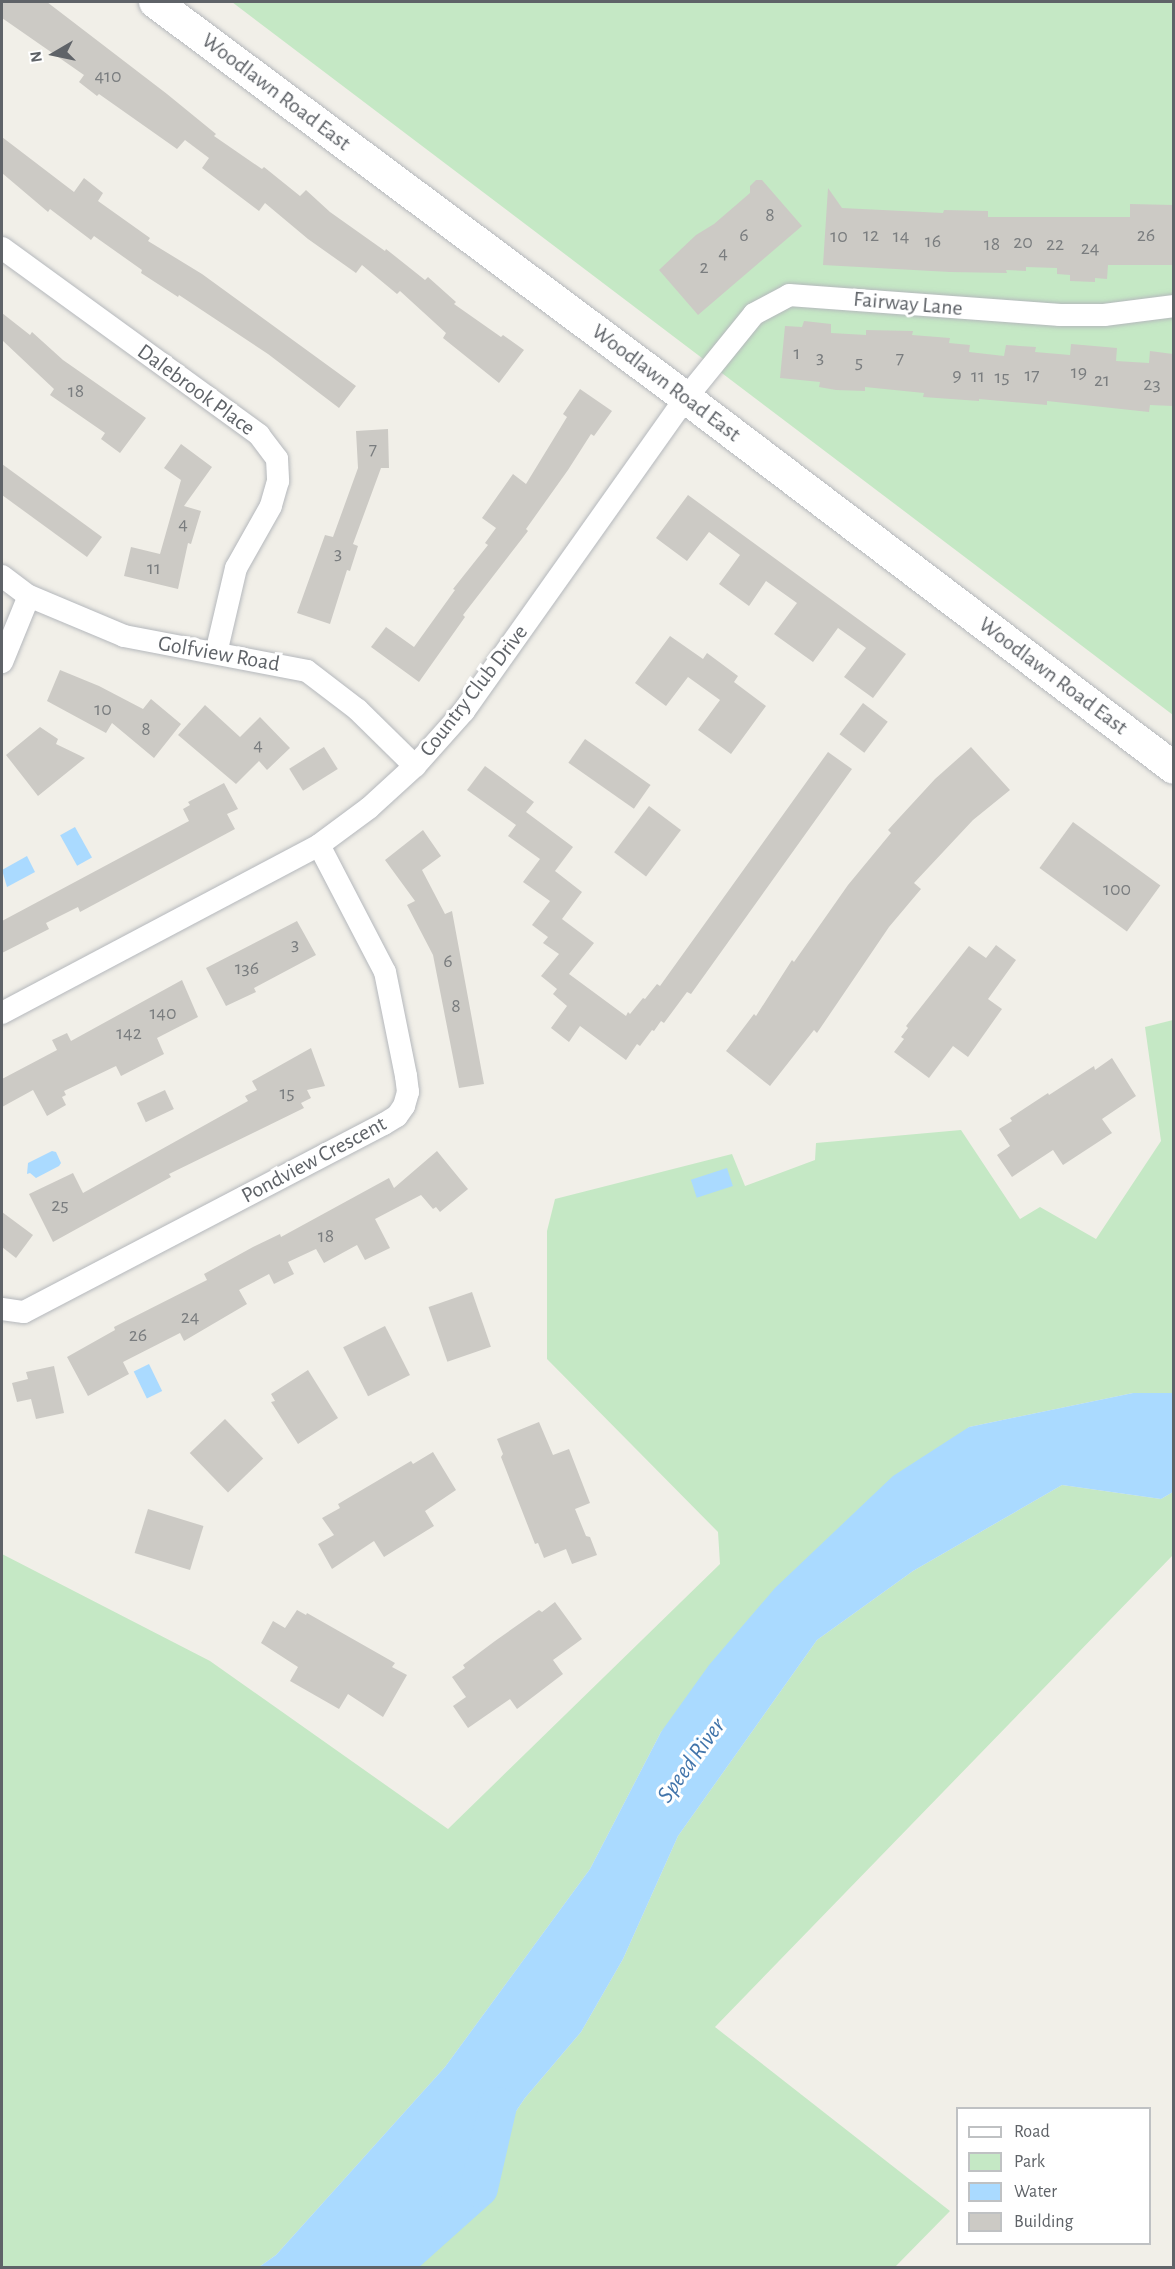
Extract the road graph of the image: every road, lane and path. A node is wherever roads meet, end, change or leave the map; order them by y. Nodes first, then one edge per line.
1 (155, 2) edge
2 (2, 248) edge
3 (1173, 306) edge
4 (686, 398) junction
5 (2, 576) edge
6 (29, 596) junction
7 (216, 652) junction
8 (2, 662) edge
9 (415, 765) junction
10 (1173, 768) edge
11 (319, 846) junction
12 (2, 1012) edge
13 (2, 1309) edge

1 - 4 main road, Woodlawn Road East
2 - 7 street, Dalebrook Place
3 - 4 street, Fairway Lane
4 - 9 street, Country Club Drive
4 - 10 main road, Woodlawn Road East
5 - 6 street, Golfview Road
6 - 7 street, Golfview Road
6 - 8 street
7 - 9 street, Golfview Road
9 - 11 street, Country Club Drive
11 - 12 street, Country Club Drive
11 - 13 street, Pondview Crescent

